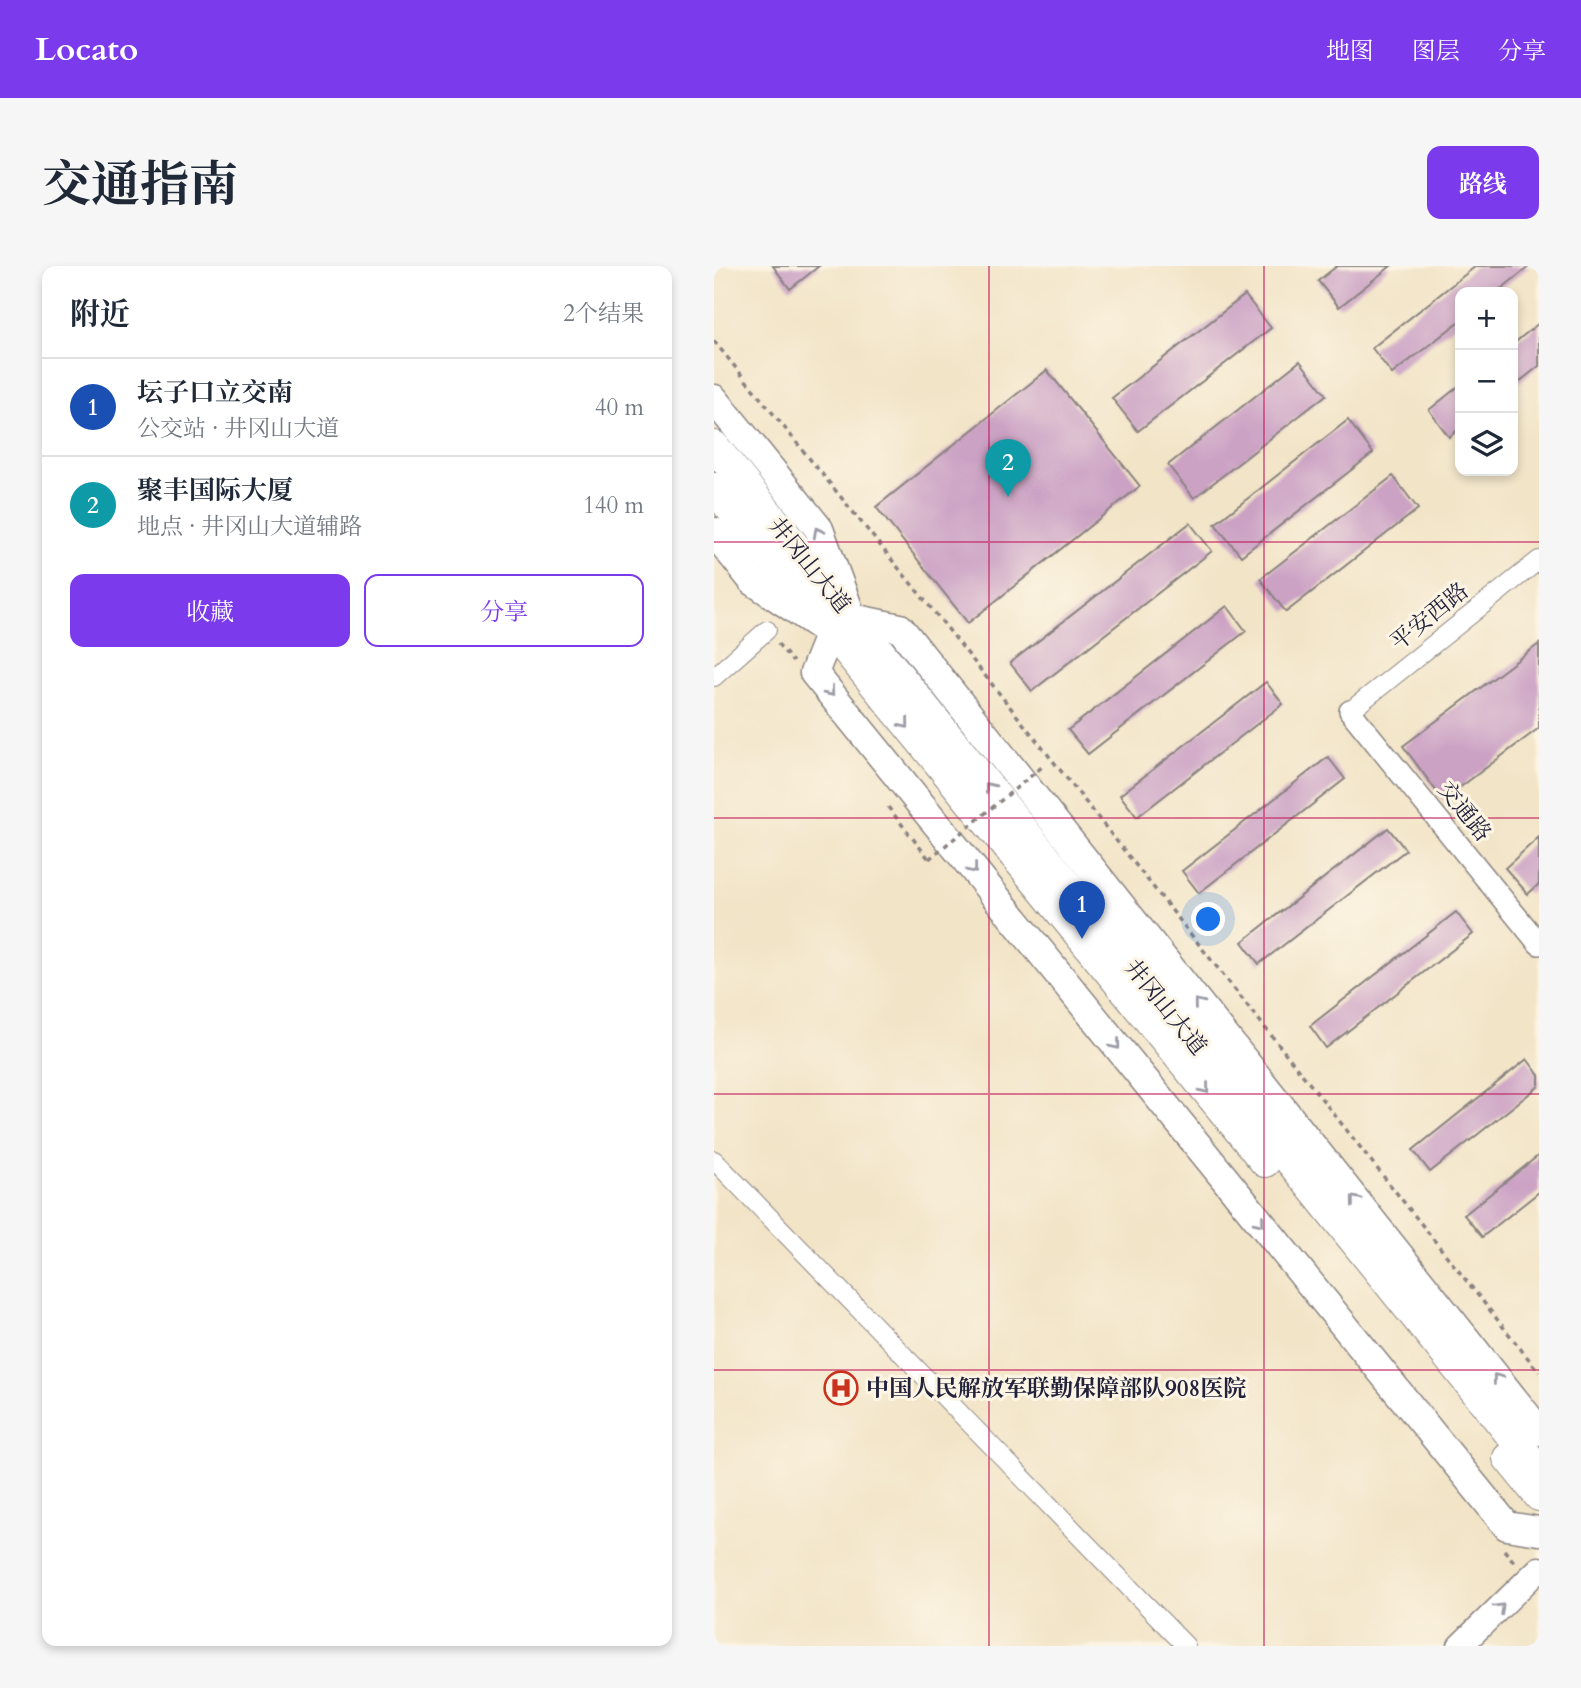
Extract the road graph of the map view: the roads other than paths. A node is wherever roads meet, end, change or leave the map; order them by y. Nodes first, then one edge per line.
1 (714, 399) edge
2 (714, 446) edge
3 (714, 488) edge
4 (714, 532) edge
5 (785, 556) junction
6 (1539, 560) edge
7 (841, 625) junction
8 (767, 631) dead end
9 (714, 677) edge
10 (1350, 711) joint
11 (1539, 944) edge
12 (714, 1160) edge
13 (1539, 1431) edge
14 (1539, 1470) edge
15 (1539, 1496) edge
16 (1539, 1531) edge
17 (1539, 1569) edge
18 (1186, 1646) edge
19 (1460, 1646) edge

7 -> 1 main road
2 - 5 highway, 井冈山大道
3 - 5 highway, 井冈山大道
4 - 7 main road
5 - 7 highway, 井冈山大道
6 - 10 street, 平安西路
13 -> 7 main road
14 -> 7 highway, 井冈山大道
7 -> 15 highway, 井冈山大道
7 -> 16 main road
8 - 9 street
10 - 11 street, 交通路
12 - 18 street
19 -> 17 main road

